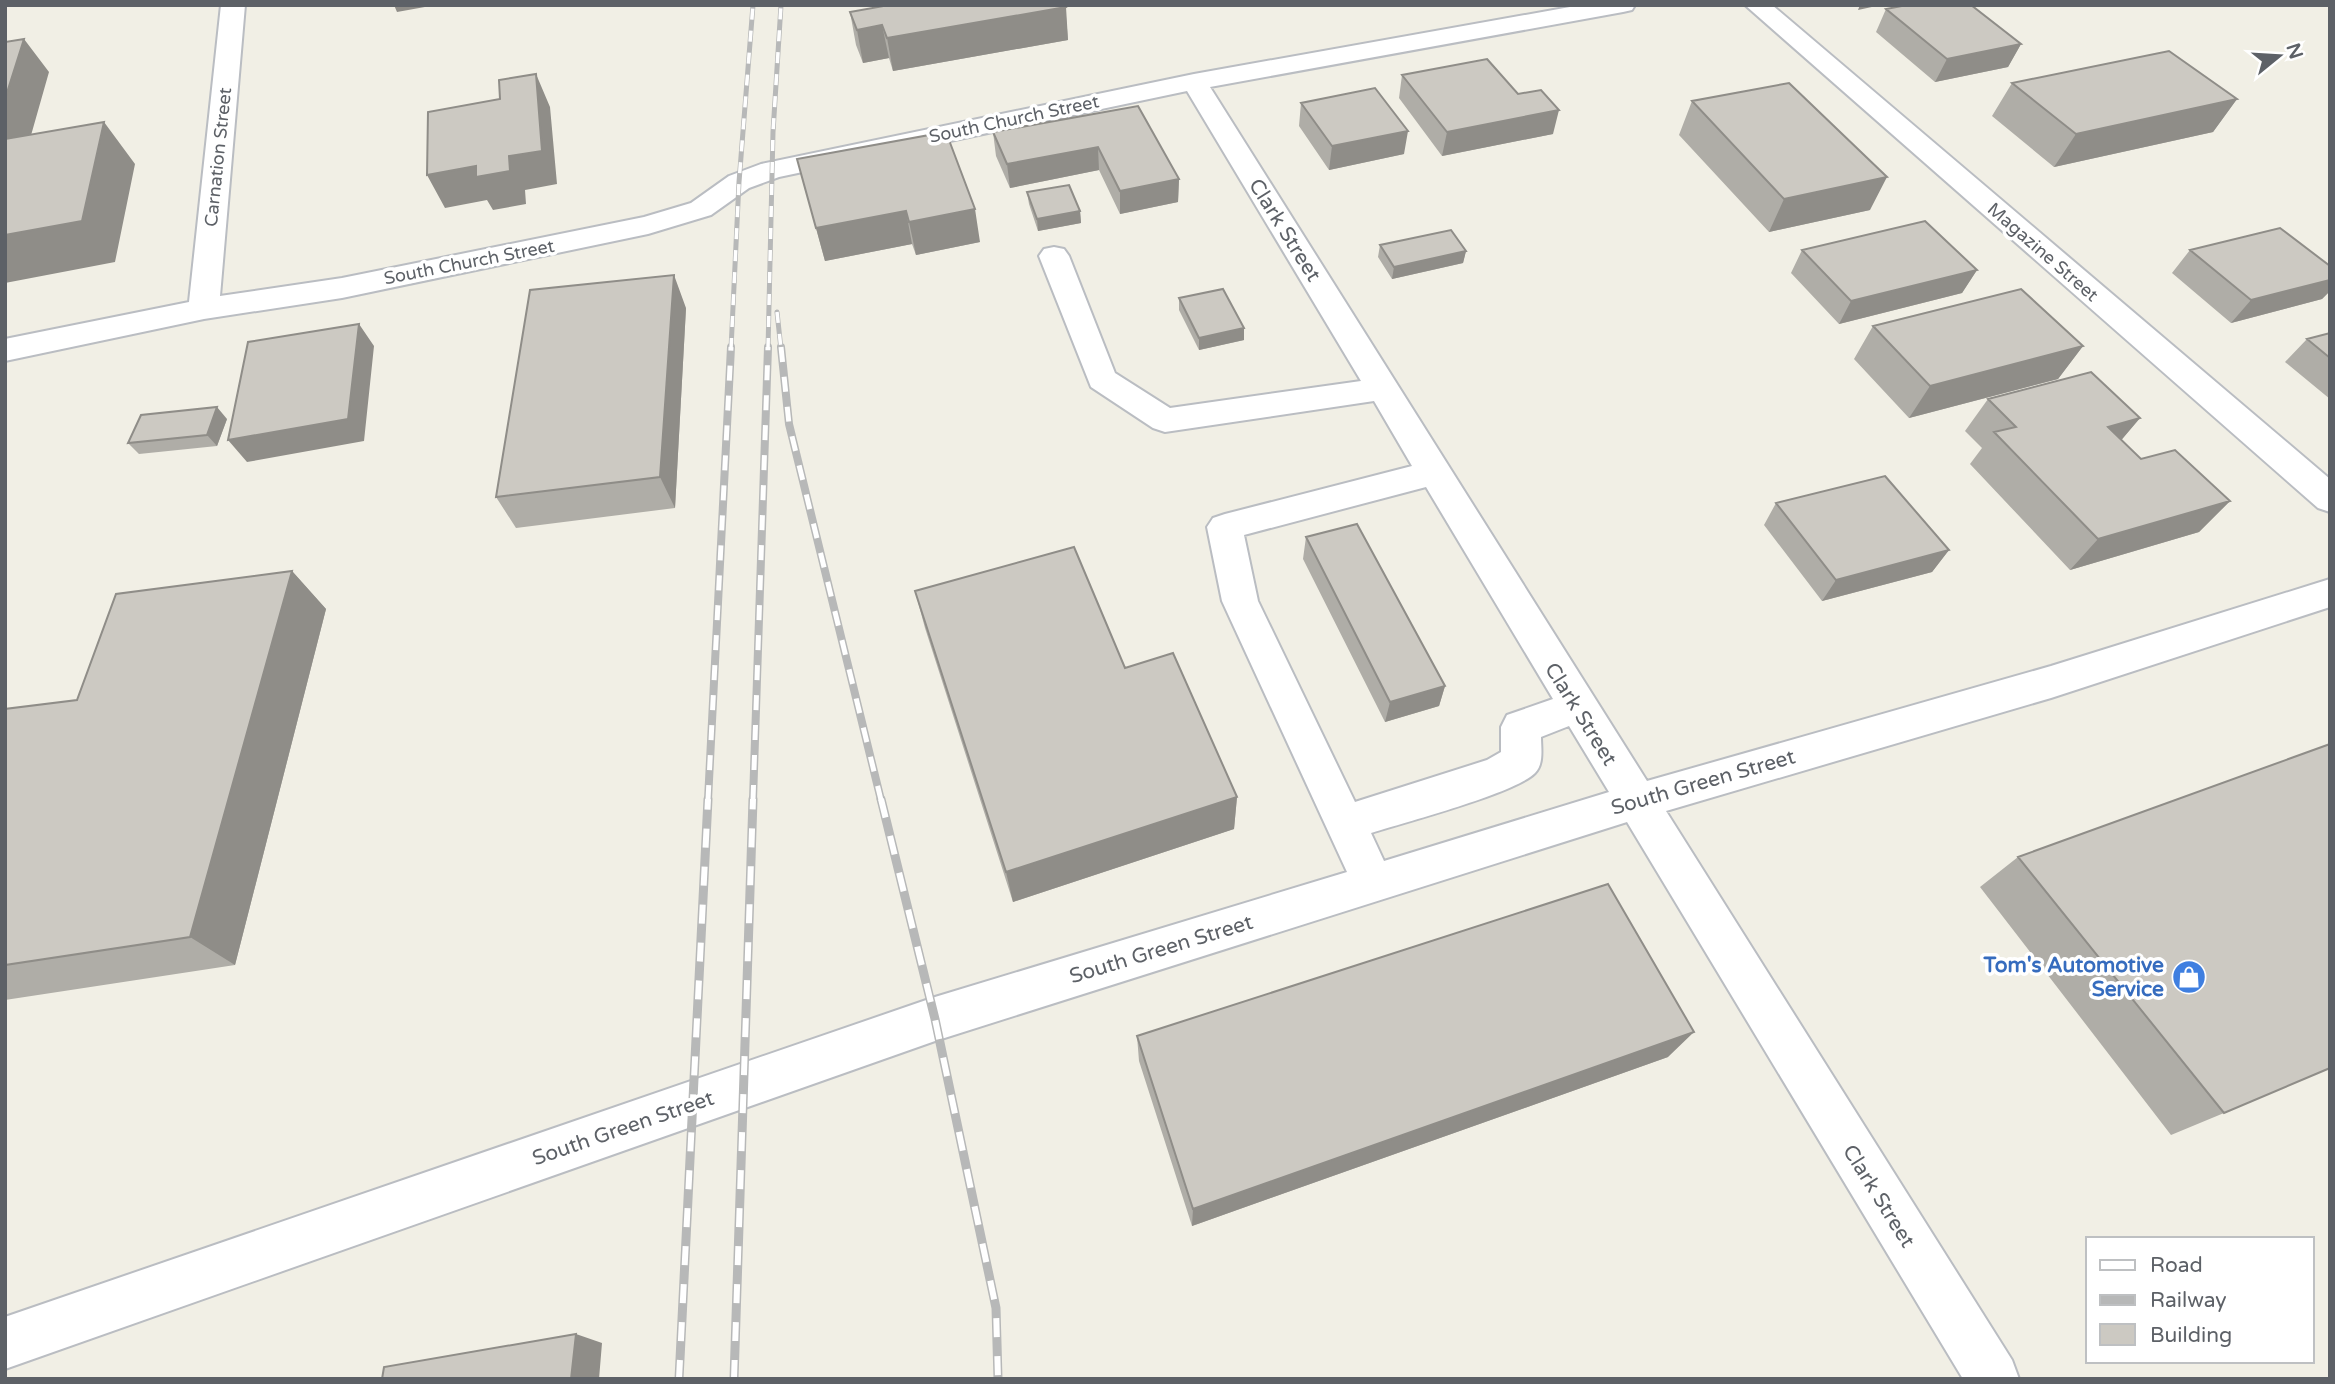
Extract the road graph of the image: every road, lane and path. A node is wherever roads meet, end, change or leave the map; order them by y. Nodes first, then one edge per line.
1 (233, 5) edge
2 (1623, 5) edge
3 (1757, 5) edge
4 (1194, 82) junction
5 (1054, 256) dead end
6 (204, 309) junction
7 (5, 351) edge
8 (1382, 389) junction
9 (1433, 472) junction
10 (2330, 499) edge
11 (2330, 593) edge
12 (1576, 707) junction
13 (1635, 802) junction
14 (1346, 823) junction
15 (1373, 883) junction
16 (5, 1343) edge
17 (1993, 1379) edge

1 - 6 street, Carnation Street
2 - 4 street, South Church Street
3 - 10 street, Magazine Street
4 - 6 street, South Church Street
4 - 8 street, Clark Street
5 - 8 street
6 - 7 street, South Church Street
8 - 9 street, Clark Street
9 - 12 street, Clark Street
9 - 14 street
11 - 13 street, South Green Street
12 - 13 street, Clark Street
12 - 14 street
13 - 15 street, South Green Street
13 - 17 street, Clark Street
14 - 15 street
15 - 16 street, South Green Street

